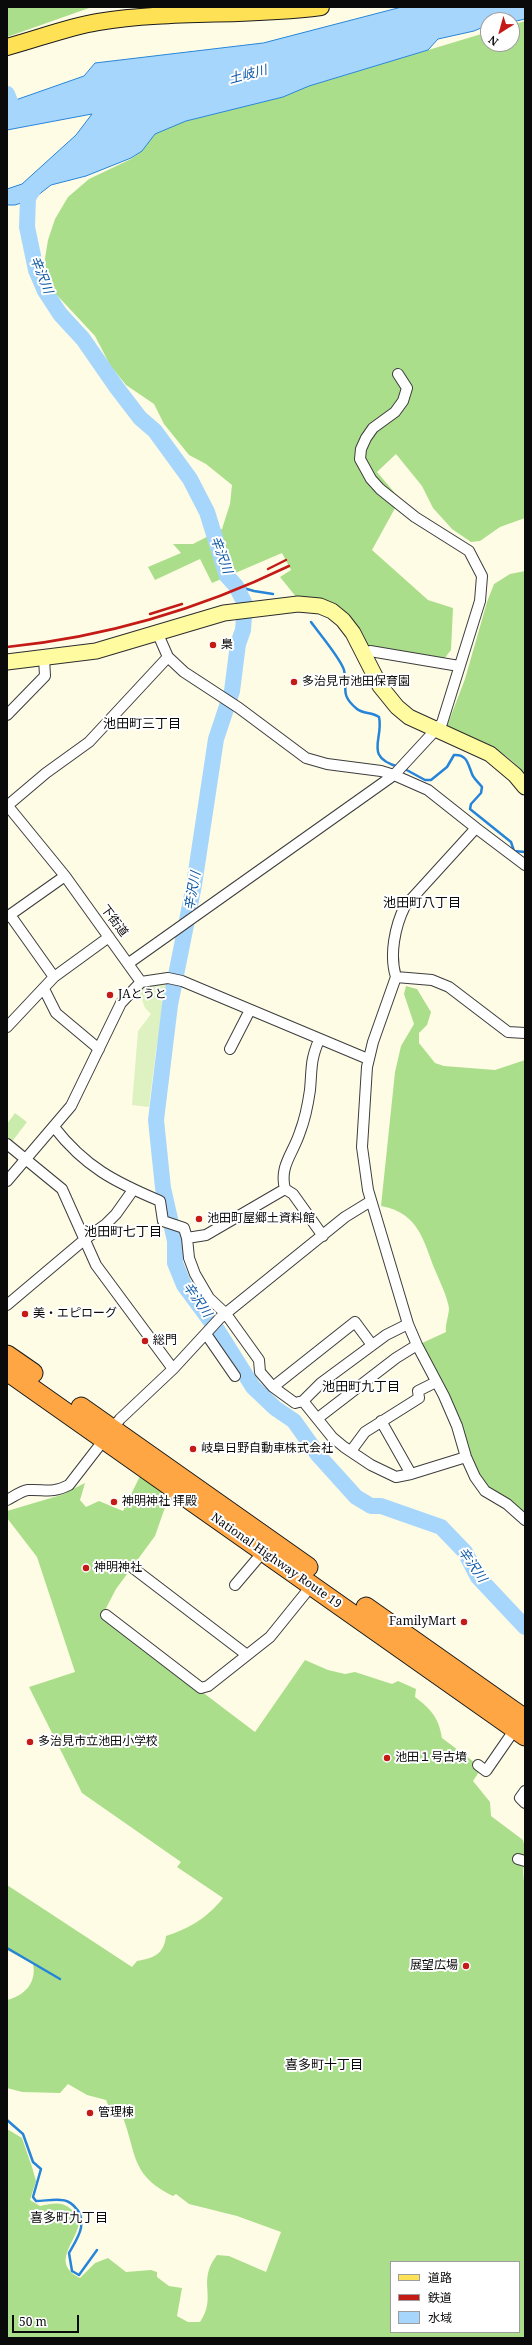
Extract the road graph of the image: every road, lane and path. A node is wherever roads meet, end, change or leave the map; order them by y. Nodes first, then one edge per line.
1 (320, 7) edge
2 (7, 47) edge
3 (398, 374) dead end
4 (158, 632) junction
5 (363, 654) junction
6 (168, 657) junction
7 (44, 658) junction
8 (7, 662) edge
9 (459, 666) junction
10 (7, 715) edge
11 (437, 730) junction
12 (399, 770) junction
13 (525, 787) edge
14 (7, 806) edge
15 (476, 828) junction
16 (525, 866) edge
17 (65, 876) junction
18 (8, 916) edge
19 (109, 937) junction
20 (129, 963) junction
21 (54, 977) junction
22 (396, 977) junction
23 (141, 982) junction
24 (44, 988) junction
25 (250, 1010) junction
26 (7, 1027) edge
27 (525, 1033) edge
28 (319, 1040) junction
29 (99, 1049) junction
30 (230, 1049) dead end
31 (368, 1059) junction
32 (54, 1127) junction
33 (7, 1144) edge
34 (25, 1159) junction
35 (7, 1181) edge
36 (285, 1189) junction
37 (133, 1190) junction
38 (370, 1201) junction
39 (323, 1236) junction
40 (187, 1238) junction
41 (84, 1240) junction
42 (7, 1305) edge
43 (223, 1316) junction
44 (408, 1324) junction
45 (206, 1333) junction
46 (372, 1345) junction
47 (417, 1346) junction
48 (8, 1359) edge
49 (173, 1368) junction
50 (235, 1376) dead end
51 (436, 1382) junction
52 (273, 1387) junction
53 (303, 1401) junction
54 (318, 1418) junction
55 (381, 1421) junction
56 (108, 1434) junction
57 (352, 1451) junction
58 (466, 1457) junction
59 (411, 1474) junction
60 (7, 1500) edge
61 (525, 1520) edge
62 (263, 1552) junction
63 (133, 1568) dead end
64 (235, 1585) dead end
65 (312, 1586) junction
66 (106, 1614) dead end
67 (247, 1655) junction
68 (522, 1728) edge
69 (478, 1765) dead end
70 (525, 1791) edge
71 (525, 1803) edge

1 - 2 main road
3 - 9 street
4 - 5 street
4 - 6 street
4 - 7 street
5 - 9 street
5 - 11 street
6 - 12 street
6 - 14 street
7 - 8 street
7 - 10 street
9 - 11 street
11 - 12 street
11 - 13 street
12 - 15 street
12 - 20 street
14 - 17 street, 下街道
15 - 16 street
15 - 22 street
17 - 18 street
17 - 19 street, 下街道
18 - 21 street
19 - 20 street, 下街道
19 - 21 street
20 - 23 street, 下街道
21 - 24 street
22 - 27 street
22 - 31 street
23 - 25 street
23 - 29 street
24 - 26 street
24 - 29 street
25 - 28 street
25 - 30 street
28 - 31 street
28 - 36 street
29 - 32 street
31 - 38 street
32 - 34 street
32 - 37 street
33 - 34 street
34 - 35 street
34 - 41 street
36 - 39 street
36 - 40 street
37 - 40 street
37 - 41 street
38 - 39 street
38 - 44 street
39 - 43 street
40 - 43 street
41 - 42 street
41 - 49 street
43 - 45 street
43 - 52 street
44 - 46 street
44 - 47 street
45 - 49 street
45 - 50 street
46 - 52 street
46 - 53 street
47 - 51 street
47 - 54 street
48 - 56 highway, National Highway Route 19
49 - 56 street
51 - 55 street
51 - 58 street
52 - 53 street
53 - 54 street
54 - 57 street
55 - 57 street
55 - 59 street
56 - 60 street
56 - 62 highway, National Highway Route 19
56 - 68 highway, National Highway Route 19
57 - 59 street
58 - 59 street
58 - 61 street
62 - 64 street
62 - 65 highway, National Highway Route 19
63 - 67 street
65 - 67 street
65 - 68 highway, National Highway Route 19
66 - 67 street
68 - 69 street
70 - 71 street

